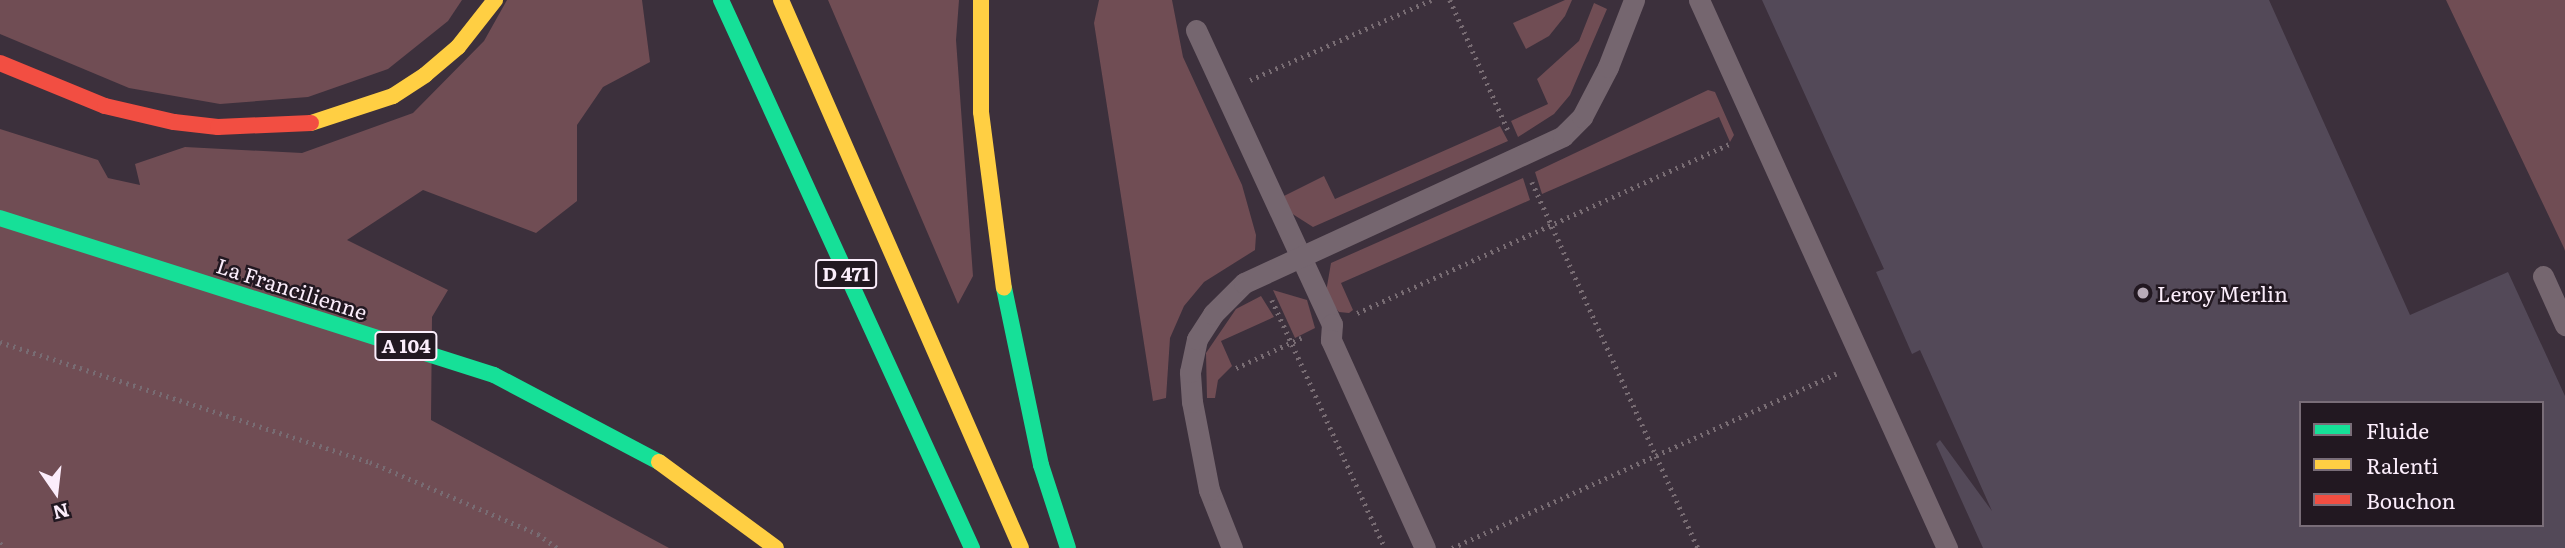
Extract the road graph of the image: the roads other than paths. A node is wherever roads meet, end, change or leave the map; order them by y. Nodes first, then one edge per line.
1 (495, 0) edge
2 (721, 0) edge
3 (781, 0) edge
4 (981, 0) edge
5 (1634, 0) edge
6 (1699, 0) edge
7 (1196, 30) dead end
8 (0, 63) edge
9 (0, 218) edge
10 (1302, 256) junction
11 (2543, 276) dead end
12 (2565, 325) edge
13 (776, 548) edge
14 (972, 548) edge
15 (1021, 548) edge
16 (1068, 548) edge
17 (1232, 548) edge
18 (1424, 548) edge
19 (1947, 548) edge

1 - 8 main road
2 - 14 main road, D 471
3 - 15 main road, D 471
4 - 16 main road
5 - 10 lane
6 - 19 lane
7 - 10 lane
9 - 13 main road, La Francilienne / A 104
10 - 17 lane
10 - 18 lane
11 - 12 lane

